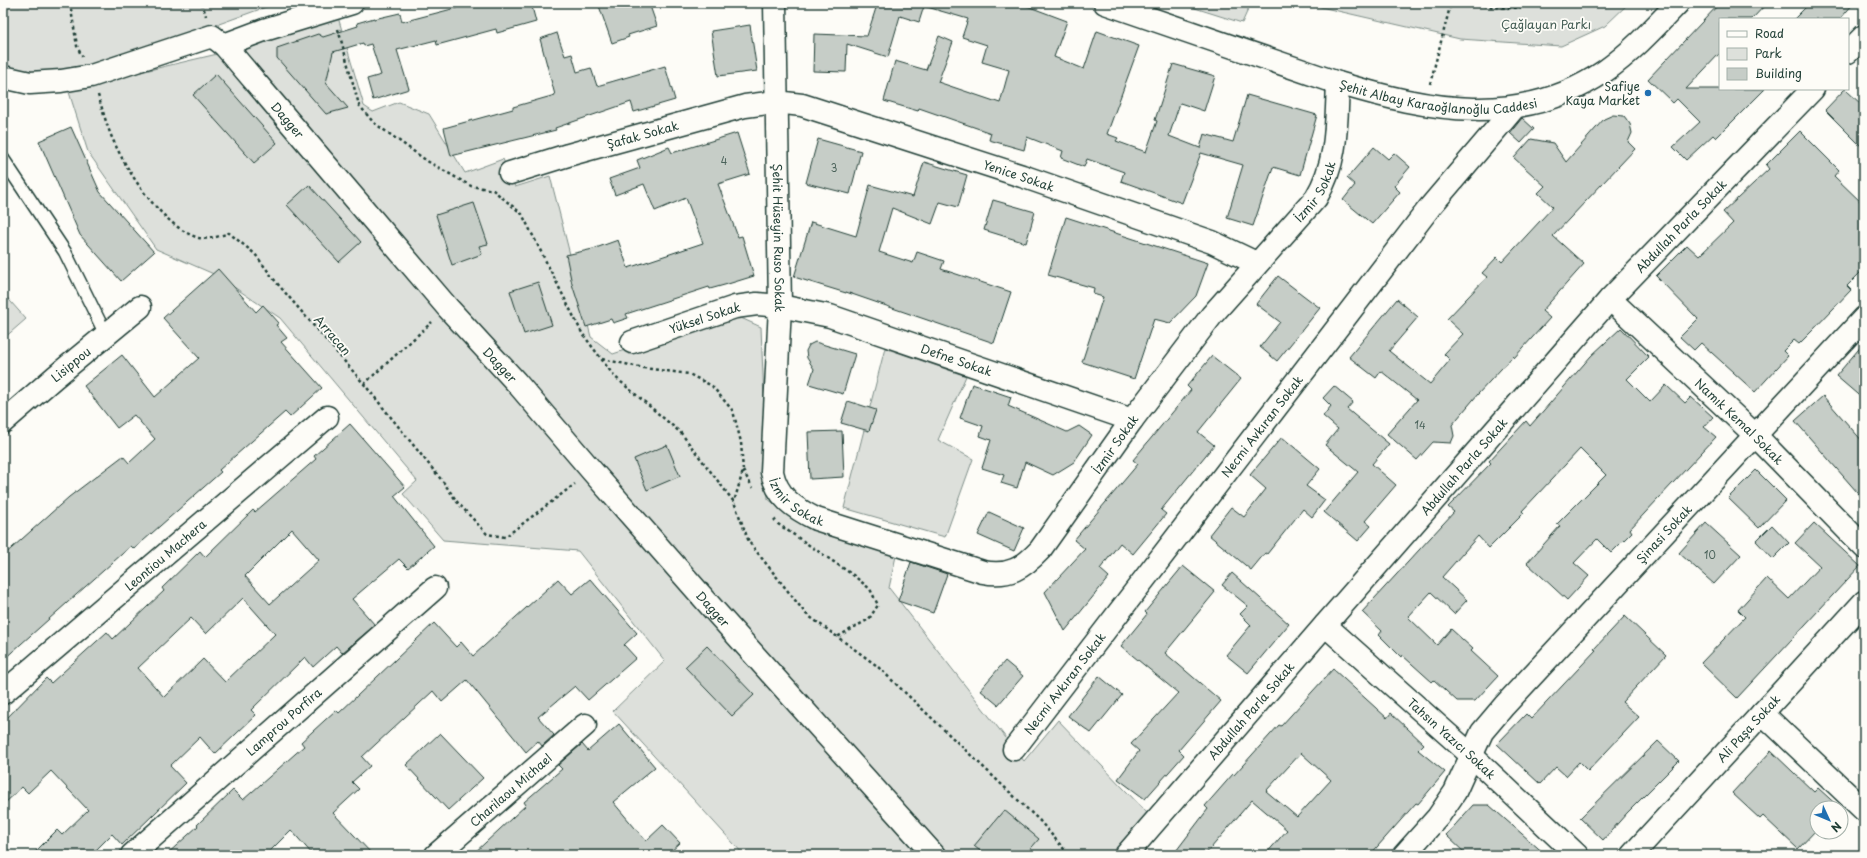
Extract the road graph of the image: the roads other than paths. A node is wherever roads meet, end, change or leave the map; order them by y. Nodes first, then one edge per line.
1 (352, 3) edge
2 (775, 3) edge
3 (1105, 3) edge
4 (1678, 3) edge
5 (1864, 36) edge
6 (224, 45) junction
7 (1849, 51) edge
8 (3, 77) edge
9 (1338, 83) junction
10 (1811, 90) edge
11 (776, 102) junction
12 (1515, 107) junction
13 (3, 159) edge
14 (510, 173) dead end
15 (1256, 263) junction
16 (1610, 300) junction
17 (780, 306) junction
18 (140, 307) dead end
19 (1864, 318) edge
20 (106, 334) junction
21 (632, 342) dead end
22 (326, 417) dead end
23 (1132, 420) junction
24 (3, 422) edge
25 (1755, 435) junction
26 (772, 472) joint
27 (1864, 547) edge
28 (435, 588) dead end
29 (1864, 602) edge
30 (1325, 625) junction
31 (3, 693) edge
32 (1762, 713) junction
33 (585, 725) dead end
34 (1014, 749) dead end
35 (1471, 755) junction
36 (1864, 810) edge
37 (132, 855) edge
38 (436, 855) edge
39 (934, 855) edge
40 (1126, 855) edge
41 (1404, 855) edge
42 (1577, 855) edge
43 (1632, 855) edge

1 - 6 street
2 - 11 street, Şehit Hüseyin Ruso Sokak
3 - 9 street, Şehit Albay Karaoğlanoğlu Caddesi
4 - 12 street, Şehit Albay Karaoğlanoğlu Caddesi
5 - 7 street
6 - 8 street, Dagger
6 - 39 street, Dagger
9 - 12 street, Şehit Albay Karaoğlanoğlu Caddesi
9 - 15 street, İzmir Sokak
10 - 16 street, Abdullah Parla Sokak
11 - 14 street, Şafak Sokak
11 - 15 street, Yenice Sokak
11 - 17 street, Şehit Hüseyin Ruso Sokak
12 - 34 street, Necmi Avkıran Sokak
13 - 20 lane
15 - 23 street, İzmir Sokak
16 - 25 street, Namık Kemal Sokak
16 - 30 street, Abdullah Parla Sokak
17 - 21 street, Yüksel Sokak
17 - 23 street, Defne Sokak
17 - 26 street, Şehit Hüseyin Ruso Sokak
18 - 20 street, Lisippou
19 - 25 street, Şinasi Sokak
20 - 24 street, Lisippou
22 - 31 street, Leontiou Machera
23 - 26 street, İzmir Sokak
25 - 27 street, Namık Kemal Sokak
25 - 35 street, Şinasi Sokak
28 - 37 street, Lamprou Porfira
29 - 32 street, Ali Paşa Sokak
30 - 35 street, Tahsın Yazıcı Sokak
30 - 40 street, Abdullah Parla Sokak
32 - 36 street
32 - 43 street, Ali Paşa Sokak
33 - 38 street, Charilaou Michael
35 - 41 street, Şinasi Sokak
35 - 42 street, Tahsın Yazıcı Sokak

